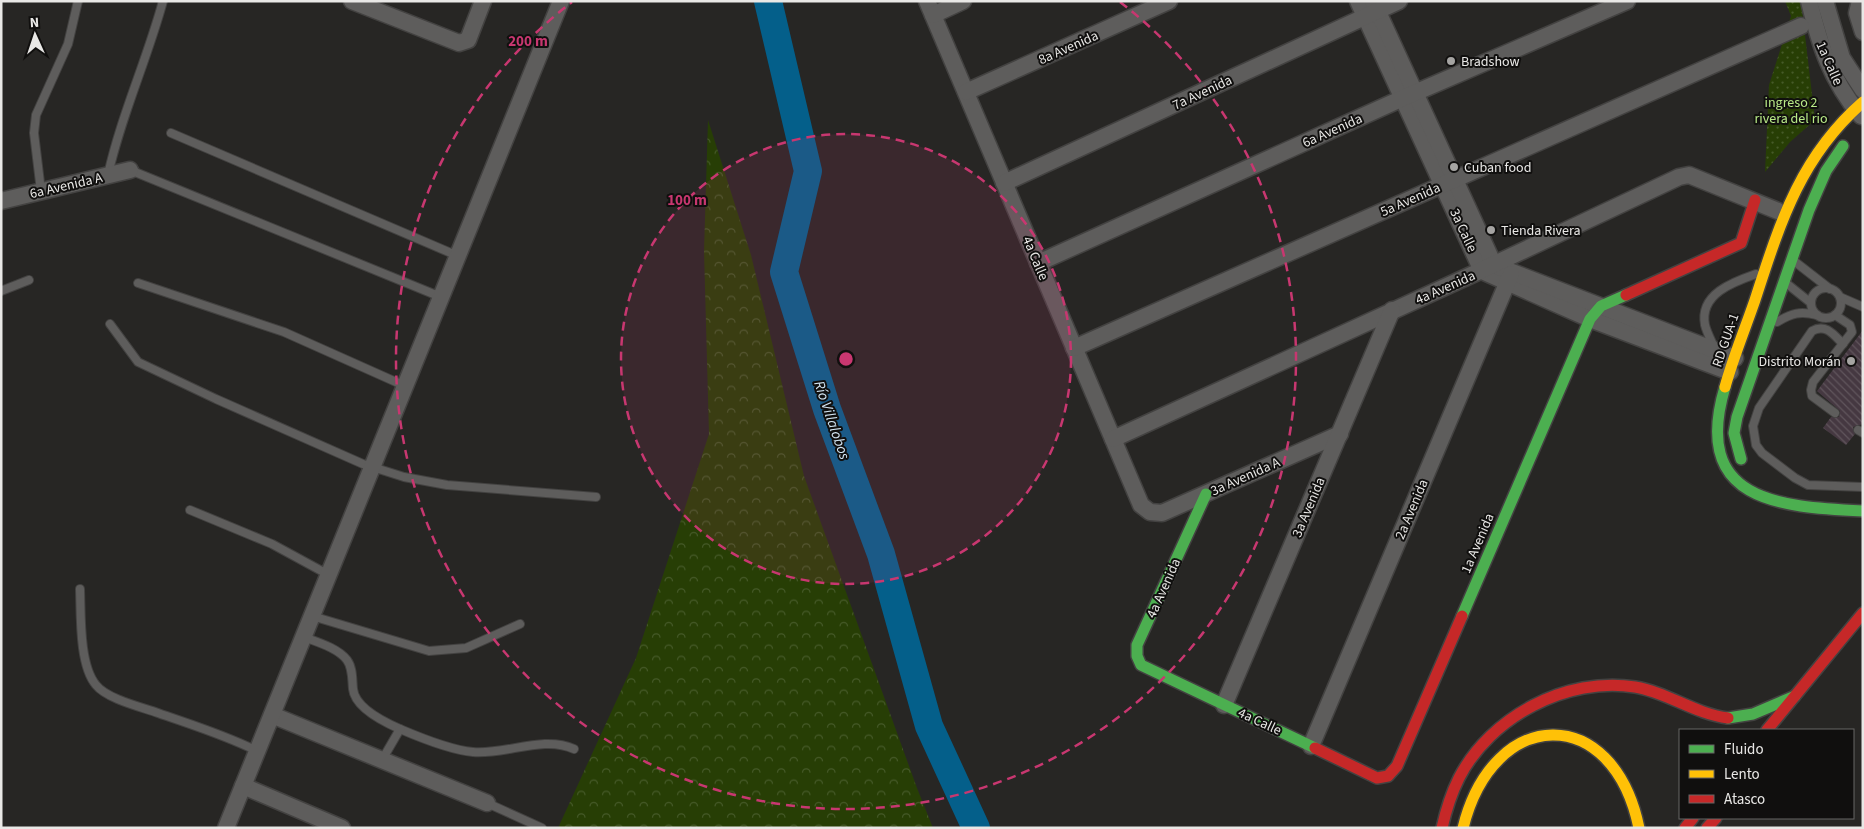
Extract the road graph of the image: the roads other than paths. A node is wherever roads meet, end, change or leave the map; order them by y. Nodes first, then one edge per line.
1 (78, 1) edge
2 (164, 1) edge
3 (352, 1) edge
4 (483, 1) edge
5 (561, 1) edge
6 (963, 1) edge
7 (1169, 1) edge
8 (1399, 1) edge
9 (1627, 1) edge
10 (1809, 1) edge
11 (1825, 1) edge
12 (1860, 1) edge
13 (1368, 7) edge
14 (930, 8) edge
15 (1800, 26) dead end
16 (1863, 32) edge
17 (1863, 90) edge
18 (966, 92) junction
19 (1409, 96) junction
20 (1859, 120) edge
21 (171, 133) dead end
22 (1813, 160) joint
23 (130, 170) joint
24 (108, 176) junction
25 (1448, 182) junction
26 (1004, 183) junction
27 (40, 191) junction
28 (1755, 200) junction
29 (1, 201) edge
30 (1784, 207) junction
31 (458, 256) junction
32 (1793, 260) junction
33 (1038, 263) junction
34 (1488, 268) junction
35 (1756, 274) junction
36 (1509, 277) junction
37 (29, 280) dead end
38 (1785, 282) junction
39 (138, 283) dead end
40 (1830, 289) junction
41 (1, 291) edge
42 (441, 297) junction
43 (1840, 297) junction
44 (1811, 303) junction
45 (1601, 306) junction
46 (1863, 307) edge
47 (1392, 310) junction
48 (1817, 314) junction
49 (1835, 315) junction
50 (1590, 319) junction
51 (110, 324) dead end
52 (1769, 327) junction
53 (1843, 344) junction
54 (1074, 348) junction
55 (1760, 354) junction
56 (1729, 361) junction
57 (405, 386) junction
58 (1742, 403) junction
59 (1835, 413) dead end
60 (1340, 434) junction
61 (1113, 439) junction
62 (372, 467) junction
63 (1863, 487) edge
64 (1206, 494) junction
65 (596, 497) dead end
66 (1761, 497) junction
67 (190, 510) dead end
68 (1863, 511) edge
69 (1150, 512) joint
70 (329, 575) junction
71 (80, 589) dead end
72 (1863, 613) edge
73 (312, 616) junction
74 (520, 624) dead end
75 (304, 636) junction
76 (1137, 656) joint
77 (1795, 696) junction
78 (1224, 704) junction
79 (272, 714) junction
80 (400, 729) junction
81 (1768, 729) edge
82 (1311, 746) junction
83 (574, 749) dead end
84 (258, 751) junction
85 (382, 760) junction
86 (1388, 776) joint
87 (243, 786) junction
88 (487, 803) joint
89 (226, 828) edge
90 (342, 828) edge
91 (542, 828) edge
92 (1442, 828) edge
93 (1463, 828) edge
94 (1638, 828) edge

1 - 27 lane
2 - 24 lane
3 - 4 street
5 - 31 street
6 - 14 street
7 - 18 street, 8a Avenida
8 - 13 street, 7a Avenida
9 - 19 street, 6a Avenida
10 - 20 street, 1a Calle
11 - 17 street, 1a Calle
12 - 16 street
13 - 19 street, 3a Calle
13 - 26 street, 7a Avenida
14 - 18 street, 4a Calle
15 - 25 street, 5a Avenida
18 - 26 street, 4a Calle
19 - 25 street, 3a Calle
19 - 33 street, 6a Avenida
20 - 22 main road
20 - 32 main road
21 - 31 lane
22 - 30 street
23 - 24 street, 6a Avenida A
23 - 42 lane
24 - 27 street, 6a Avenida A
25 - 34 street, 3a Calle
25 - 54 street, 5a Avenida
26 - 33 street, 4a Calle
27 - 29 street, 6a Avenida A
28 - 30 street, 4a Avenida
28 - 34 street, 4a Avenida
28 - 45 main road
30 - 35 street
30 - 38 main road
30 - 56 main road, RD GUA-1
31 - 42 street
32 - 38 main road
32 - 40 lane
33 - 54 street, 4a Calle
34 - 36 street
34 - 47 street, 4a Avenida
35 - 56 street
35 - 56 lane
36 - 45 street
36 - 50 street
36 - 82 street, 2a Avenida
37 - 41 lane
38 - 44 lane
38 - 52 main road
39 - 57 lane
40 - 43 lane
40 - 44 lane
42 - 57 street
43 - 46 lane
43 - 49 lane
44 - 48 lane
45 - 50 main road, 1a Avenida
45 - 56 street
47 - 60 street, 3a Avenida
47 - 61 street, 4a Avenida
48 - 49 lane
48 - 52 lane
49 - 53 lane
50 - 56 street
50 - 86 main road, 1a Avenida
51 - 62 lane
52 - 55 main road
53 - 59 lane
53 - 63 lane
54 - 61 street, 4a Calle
55 - 56 main road
55 - 58 main road
56 - 58 main road
56 - 66 main road, RD GUA-1
57 - 62 street
58 - 66 main road
60 - 64 street, 3a Avenida A
60 - 78 street, 3a Avenida
61 - 69 street, 4a Calle
62 - 65 lane
62 - 70 street
64 - 69 street, 3a Avenida A
64 - 76 main road, 4a Avenida
66 - 68 main road, RD GUA-1
67 - 70 lane
70 - 73 street
71 - 84 lane
72 - 77 main road
73 - 74 lane
73 - 75 street
75 - 79 street
75 - 80 lane
76 - 78 main road, 4a Calle
77 - 81 main road
77 - 92 main road
78 - 82 main road, 4a Calle
79 - 84 street
79 - 85 street
80 - 83 lane
80 - 85 lane
82 - 86 main road, 4a Calle
84 - 87 street
85 - 88 street
87 - 89 street
87 - 90 street
88 - 91 lane
93 - 94 main road

